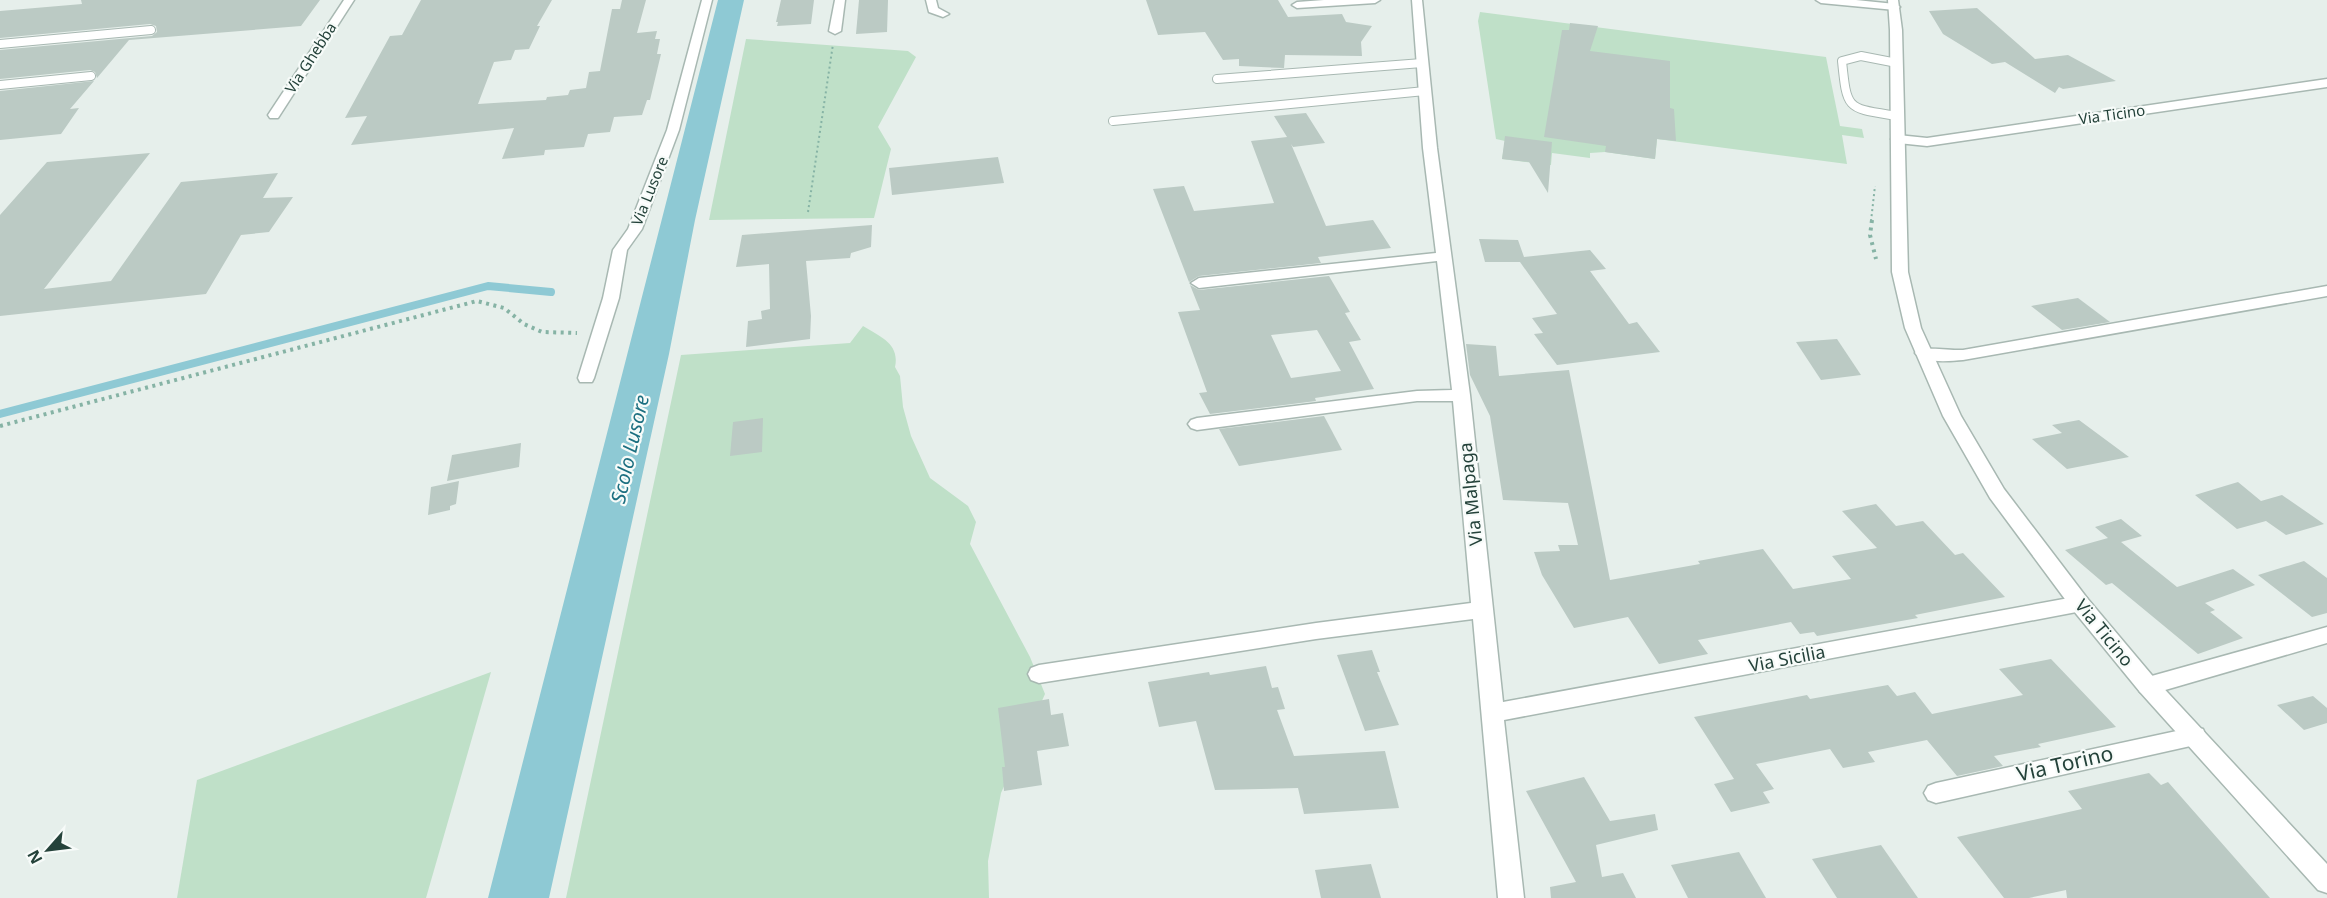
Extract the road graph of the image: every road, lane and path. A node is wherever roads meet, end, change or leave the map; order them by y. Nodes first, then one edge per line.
1 (349, 0) edge
2 (706, 0) edge
3 (840, 0) edge
4 (931, 0) edge
5 (1375, 0) edge
6 (1418, 0) edge
7 (1821, 0) edge
8 (1894, 4) edge
9 (1297, 5) dead end
10 (943, 14) dead end
11 (151, 30) dead end
12 (835, 31) joint
13 (0, 44) edge
14 (1422, 63) junction
15 (1897, 63) junction
16 (91, 76) dead end
17 (1217, 79) dead end
18 (2327, 83) edge
19 (0, 85) edge
20 (1425, 91) junction
21 (274, 115) dead end
22 (1898, 116) junction
23 (1113, 121) dead end
24 (1898, 139) junction
25 (1876, 183) dead end
26 (808, 212) dead end
27 (1445, 256) junction
28 (1879, 270) dead end
29 (1199, 283) dead end
30 (2327, 291) edge
31 (602, 327) junction
32 (1923, 353) junction
33 (586, 378) dead end
34 (1461, 395) junction
35 (1197, 424) dead end
36 (0, 426) edge
37 (2080, 604) junction
38 (1482, 610) junction
39 (2327, 635) edge
40 (1039, 674) dead end
41 (2148, 686) junction
42 (1493, 713) junction
43 (2194, 736) junction
44 (1936, 793) dead end
45 (2327, 882) edge
46 (1511, 898) edge

1 - 21 street, Via Ghebba
2 - 31 street, Via Lusore
3 - 12 street
4 - 10 street
5 - 9 street
6 - 14 street, Via Malpaga
7 - 8 street
8 - 15 street, Via Ticino
11 - 13 lane
12 - 26 path
14 - 17 lane
14 - 20 street, Via Malpaga
15 - 22 street, Via Ticino
15 - 22 lane
16 - 19 lane
18 - 24 street, Via Ticino
20 - 23 lane
20 - 27 street, Via Malpaga
22 - 24 street, Via Ticino
24 - 32 street, Via Ticino
25 - 28 path
27 - 29 street
27 - 34 street, Via Malpaga
30 - 32 street
31 - 33 street, Via Lusore
31 - 36 path
32 - 37 street, Via Ticino
34 - 35 street
34 - 38 street, Via Malpaga
37 - 41 street, Via Ticino
37 - 42 street, Via Sicilia
38 - 40 street
38 - 42 street, Via Malpaga
39 - 41 street
41 - 43 street, Via Ticino
42 - 46 street, Via Malpaga
43 - 44 street, Via Torino
43 - 45 street, Via Ticino

